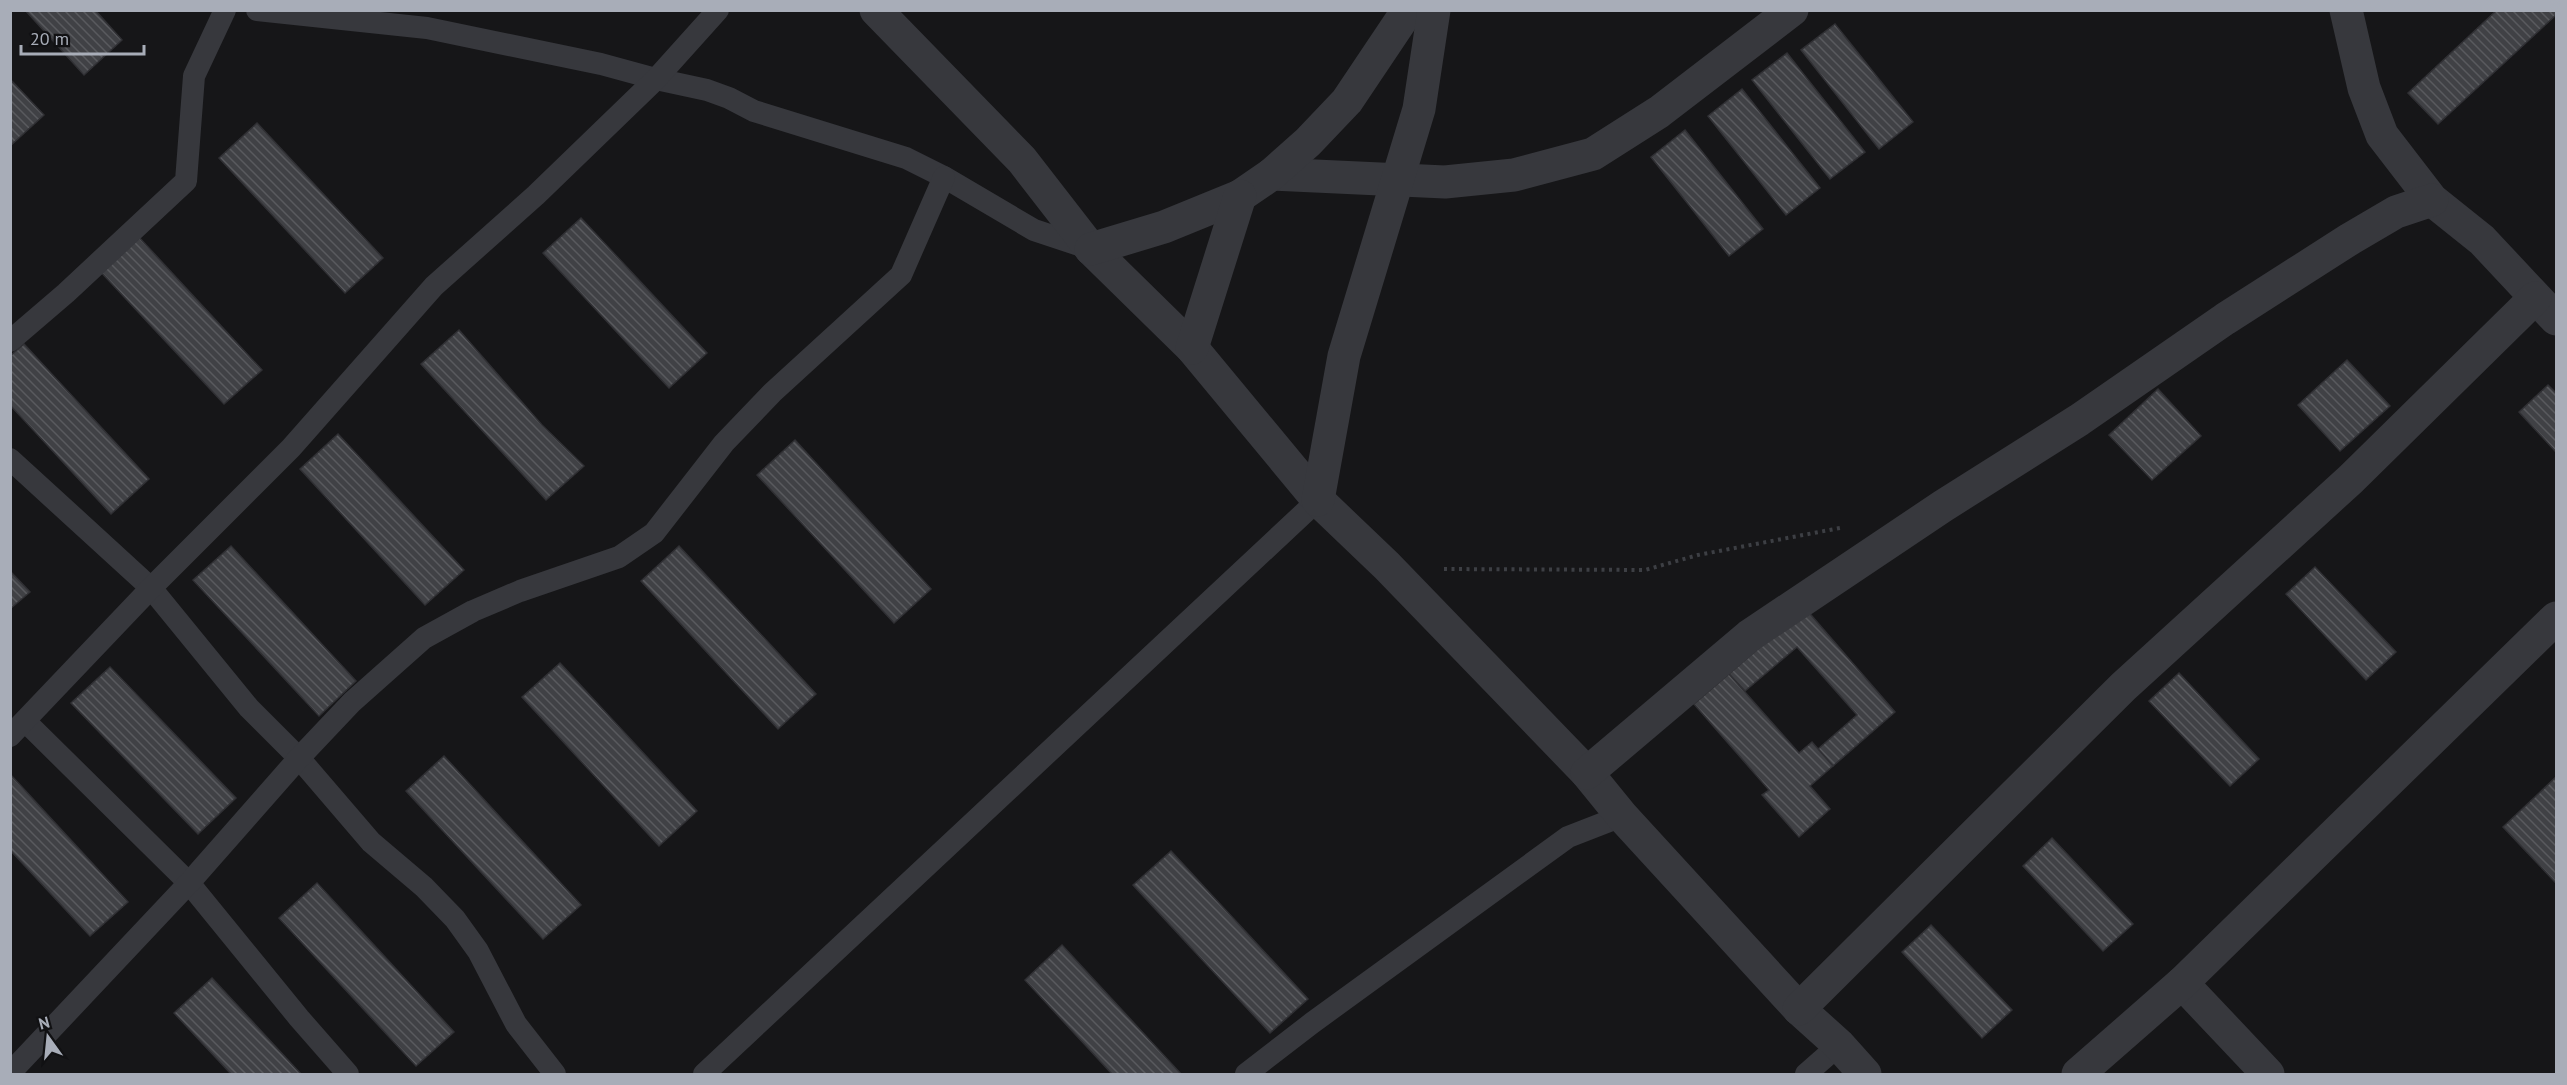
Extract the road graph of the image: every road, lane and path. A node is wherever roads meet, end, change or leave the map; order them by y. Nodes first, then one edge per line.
1 (225, 10) edge
2 (256, 10) edge
3 (718, 10) edge
4 (876, 10) edge
5 (1408, 10) edge
6 (1434, 10) edge
7 (1792, 10) edge
8 (2347, 11) edge
9 (656, 79) junction
10 (1272, 174) junction
11 (944, 177) junction
12 (1396, 180) junction
13 (1240, 196) junction
14 (2432, 200) junction
15 (1091, 249) junction
16 (2546, 309) edge
17 (10, 341) edge
18 (1192, 348) junction
19 (10, 459) edge
20 (1318, 500) junction
21 (1850, 526) dead end
22 (1443, 569) dead end
23 (151, 588) junction
24 (2556, 618) edge
25 (18, 729) edge
26 (299, 758) junction
27 (1587, 773) junction
28 (1622, 816) junction
29 (189, 883) junction
30 (2182, 983) junction
31 (1799, 1009) junction
32 (1839, 1045) junction
33 (10, 1073) edge
34 (348, 1074) edge
35 (555, 1074) edge
36 (704, 1074) edge
37 (1246, 1074) edge
38 (1806, 1074) edge
39 (1865, 1074) edge
40 (2078, 1074) edge
41 (2268, 1074) edge

1 - 17 lane
2 - 9 lane
3 - 9 lane
4 - 15 street
5 - 10 street
6 - 12 street
7 - 12 street
8 - 14 street
9 - 11 lane
9 - 23 lane
10 - 12 street
10 - 13 street
11 - 15 lane
11 - 26 lane
12 - 20 street
13 - 15 street
13 - 18 street
14 - 16 street
14 - 27 street
15 - 18 street
16 - 31 street
18 - 20 street
19 - 23 lane
20 - 27 street
20 - 36 lane
21 - 22 path
23 - 25 lane
23 - 26 lane
24 - 30 street
25 - 29 lane
26 - 29 lane
26 - 35 lane
27 - 28 street
28 - 31 street
28 - 37 lane
29 - 33 lane
29 - 34 lane
30 - 40 street
30 - 41 street
31 - 32 street
32 - 38 lane
32 - 39 street

